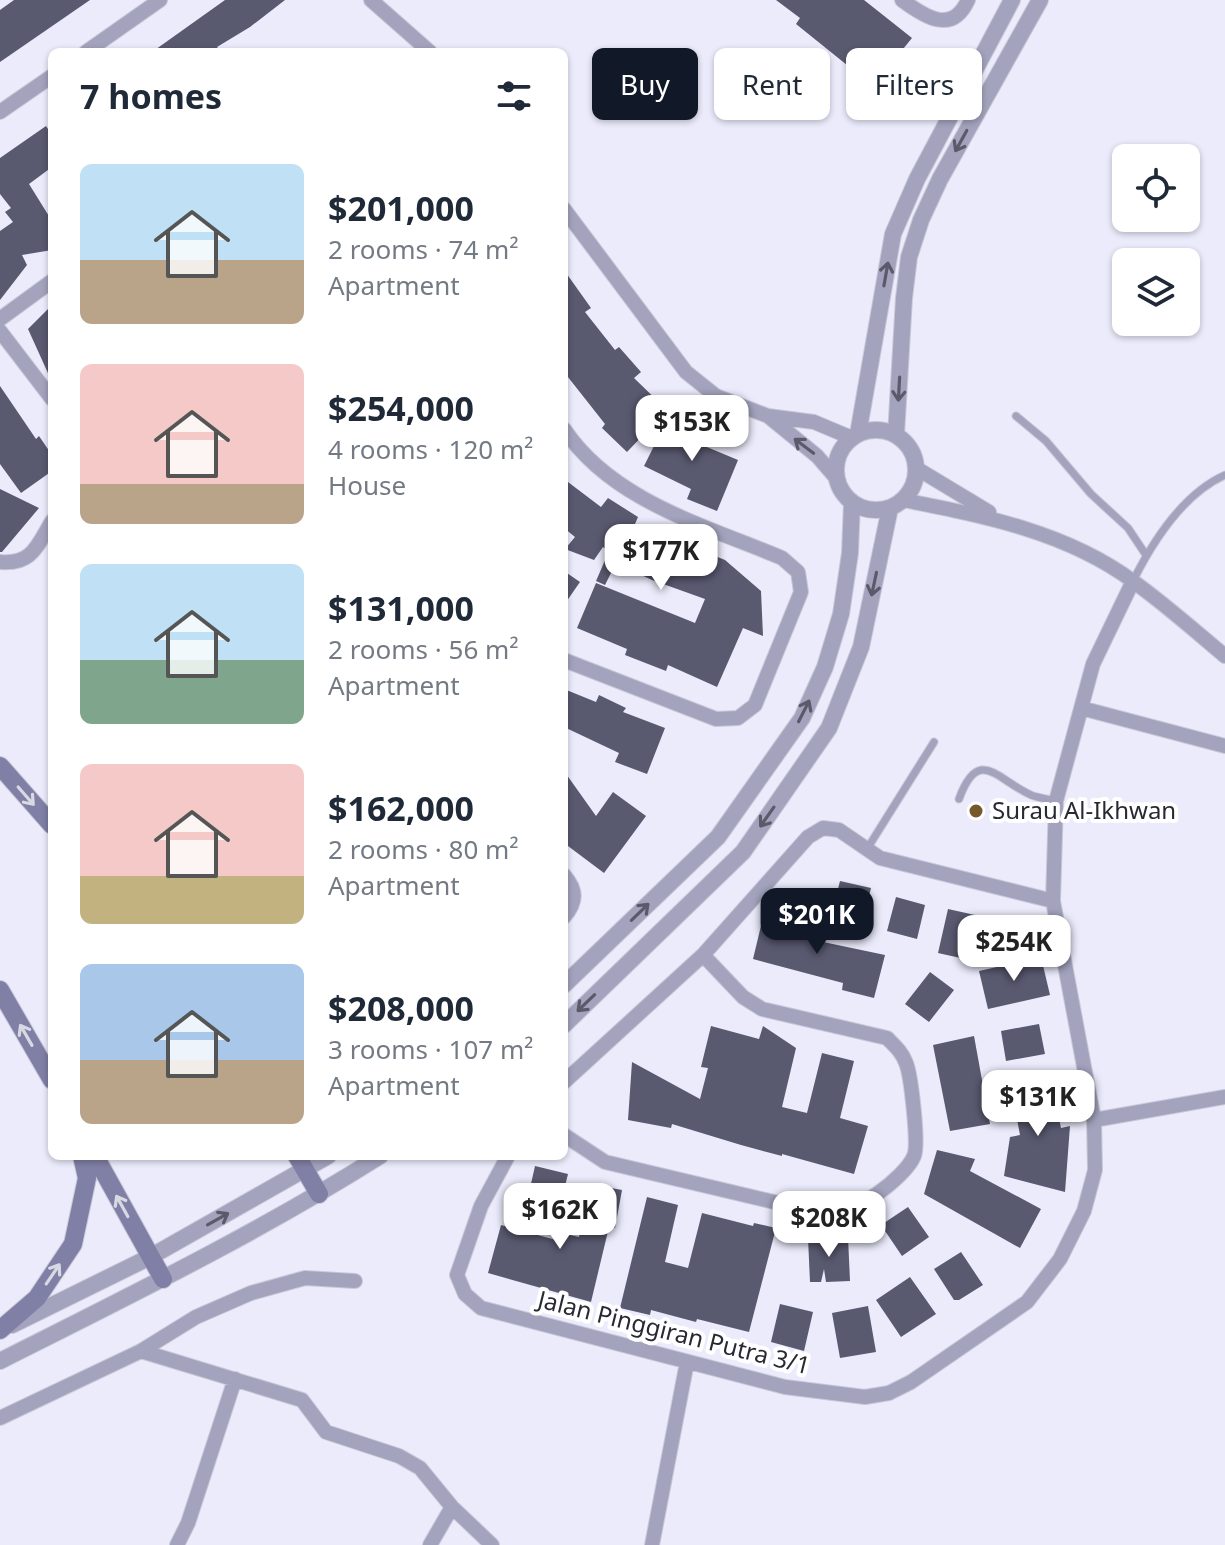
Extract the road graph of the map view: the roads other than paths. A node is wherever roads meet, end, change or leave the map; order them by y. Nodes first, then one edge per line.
1 (160, 0) edge
2 (371, 0) edge
3 (902, 0) edge
4 (1012, 0) edge
5 (1040, 0) edge
6 (966, 6) edge
7 (92, 48) edge
8 (425, 48) edge
9 (48, 79) edge
10 (0, 112) edge
11 (568, 214) edge
12 (48, 284) edge
13 (0, 319) edge
14 (0, 331) edge
15 (48, 394) edge
16 (768, 416) junction
17 (1016, 416) dead end
18 (568, 433) edge
19 (896, 435) junction
20 (855, 436) junction
21 (916, 468) junction
22 (1225, 475) edge
23 (837, 479) junction
24 (852, 502) junction
25 (896, 504) junction
26 (999, 519) junction
27 (48, 527) edge
28 (1146, 555) junction
29 (0, 562) edge
30 (1133, 581) junction
31 (1225, 656) edge
32 (568, 662) edge
33 (1081, 708) junction
34 (934, 742) dead end
35 (1225, 746) edge
36 (0, 766) edge
37 (959, 799) dead end
38 (1056, 801) junction
39 (48, 820) edge
40 (867, 849) junction
41 (568, 880) edge
42 (1053, 901) junction
43 (568, 912) edge
44 (703, 955) junction
45 (568, 981) edge
46 (0, 990) edge
47 (568, 1021) edge
48 (48, 1073) edge
49 (568, 1078) edge
50 (1225, 1097) edge
51 (1094, 1120) junction
52 (568, 1138) edge
53 (83, 1160) edge
54 (97, 1160) edge
55 (374, 1160) edge
56 (506, 1160) edge
57 (301, 1163) edge
58 (319, 1194) junction
59 (150, 1257) junction
60 (163, 1279) junction
61 (355, 1281) dead end
62 (0, 1331) edge
63 (141, 1351) junction
64 (0, 1361) edge
65 (687, 1362) junction
66 (235, 1379) junction
67 (0, 1418) edge
68 (452, 1507) junction
69 (177, 1545) edge
70 (430, 1545) edge
71 (492, 1545) edge
72 (652, 1545) edge

1 - 7 street
2 - 8 street
3 - 6 street
20 -> 4 street
5 -> 19 street
9 - 10 street
11 - 16 street
12 - 13 street
14 - 15 street
16 - 20 street
23 -> 16 street
17 - 28 lane
18 - 32 street
19 - 20 street
19 - 21 street
20 - 23 street
21 - 25 street
21 - 26 street
22 - 28 lane
23 - 24 street
24 - 25 street
45 -> 24 street
25 - 26 street
25 -> 47 street
26 - 30 street
27 - 29 street
28 - 30 lane
30 - 31 street
30 - 33 street, Jalan Pinggiran Putra 3/1
33 - 35 street
33 - 38 street, Jalan Pinggiran Putra 3/1
34 - 40 lane
36 -> 39 main road
37 - 38 lane
38 - 42 street, Jalan Pinggiran Putra 3/1
40 - 42 street
40 - 44 street
41 - 43 street
42 - 51 street, Jalan Pinggiran Putra 3/1
44 - 49 street
44 - 52 street
48 -> 46 main road
50 - 51 street
51 - 65 street, Jalan Pinggiran Putra 3/1
62 -> 53 main road
59 -> 54 main road
55 - 58 street
56 - 65 street, Jalan Pinggiran Putra 3/1
57 - 58 main road
59 -> 57 street
58 - 60 street
59 - 60 main road
59 - 62 street
60 - 64 street
61 - 63 street
63 - 66 street
63 - 67 street
65 - 72 street
66 - 68 street
66 - 69 street
68 - 70 street
68 - 71 street

